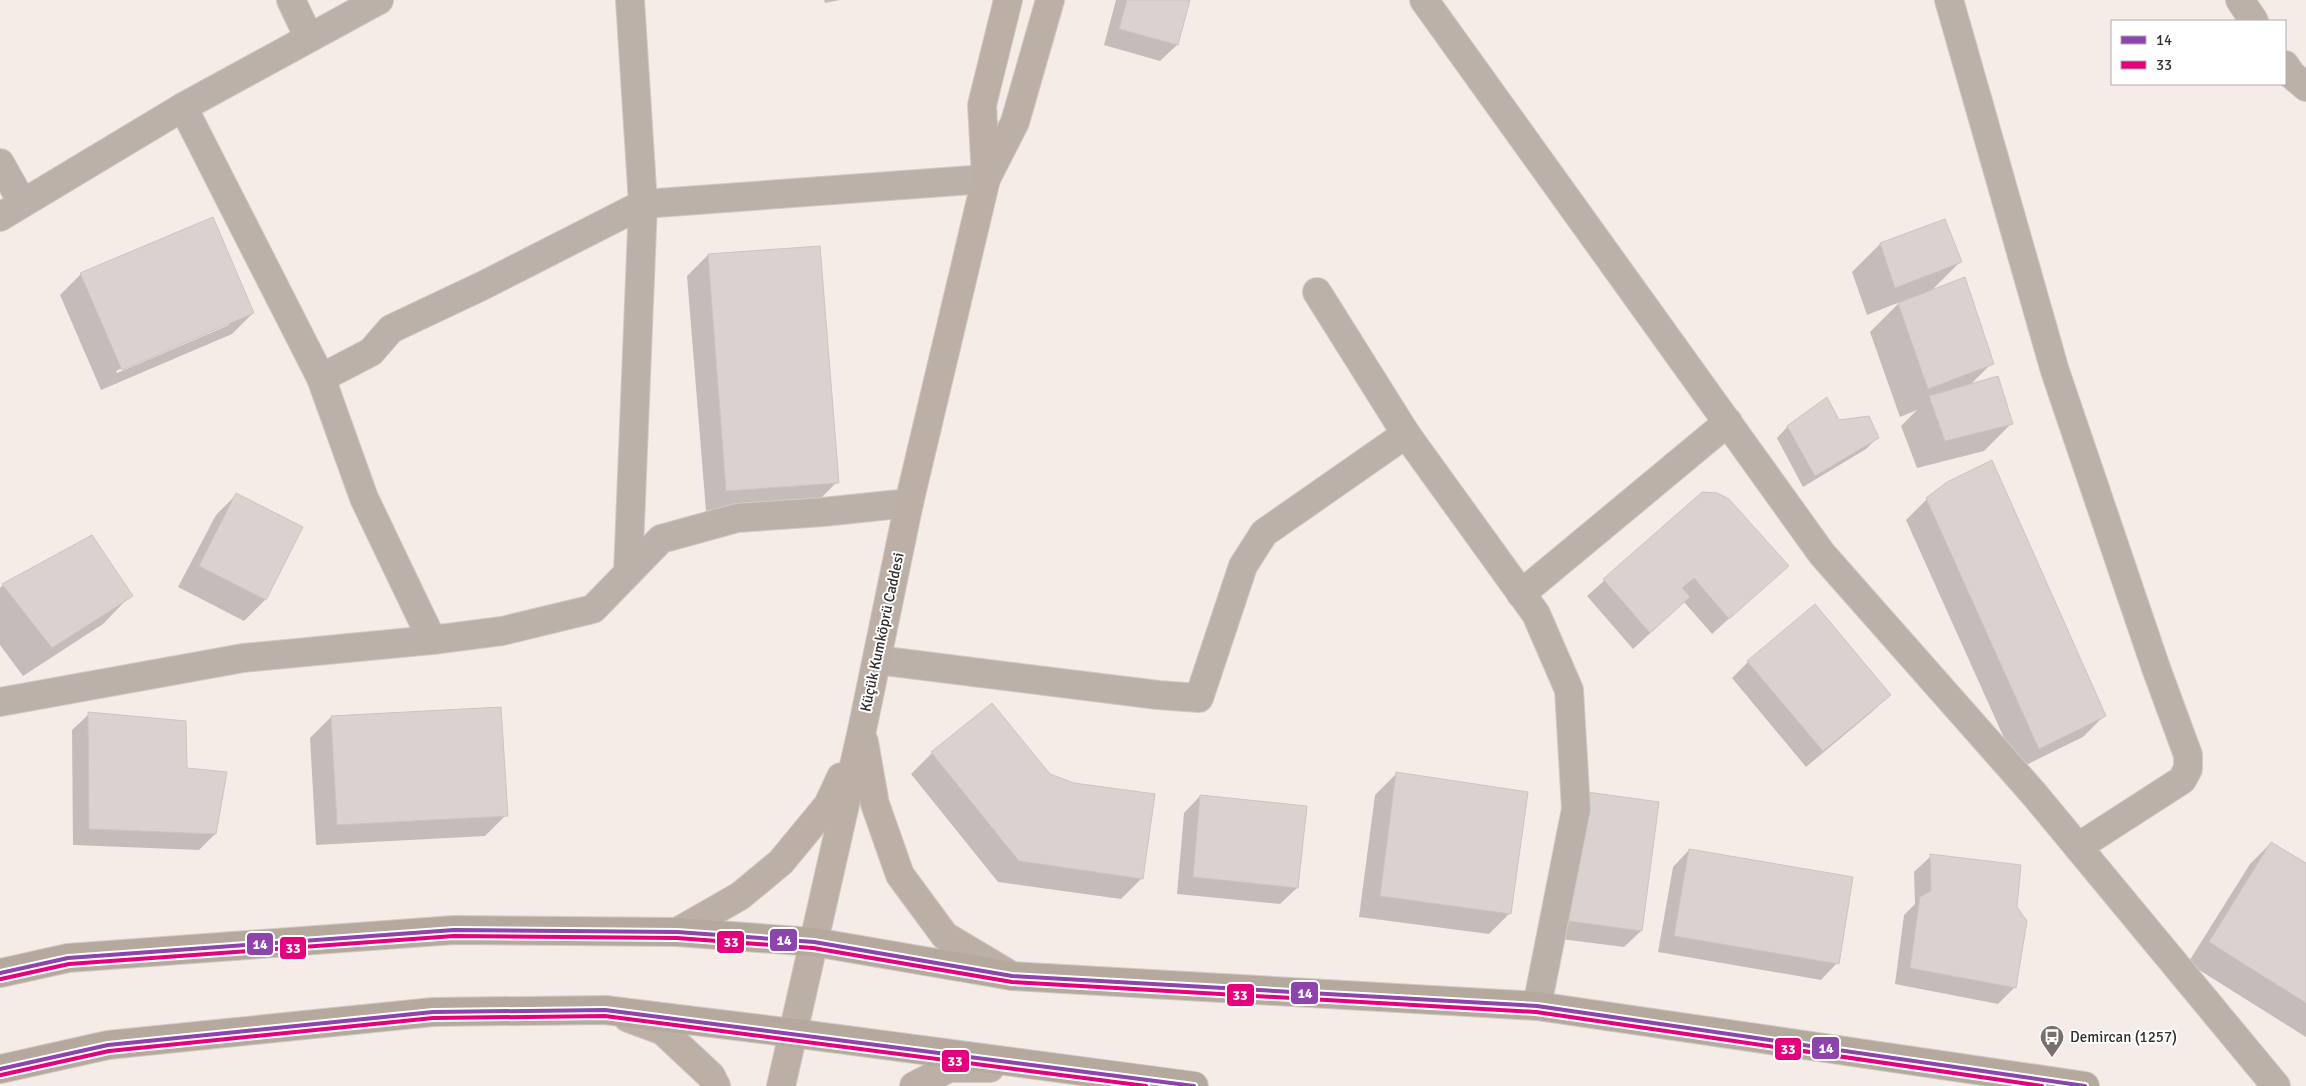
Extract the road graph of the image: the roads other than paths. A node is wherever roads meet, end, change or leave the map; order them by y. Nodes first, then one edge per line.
1 (291, 0) edge
2 (379, 0) edge
3 (630, 0) edge
4 (1008, 0) edge
5 (1050, 0) edge
6 (1424, 0) edge
7 (1949, 0) edge
8 (2240, 0) edge
9 (2253, 20) edge
10 (309, 38) junction
11 (2286, 66) edge
12 (2306, 87) edge
13 (183, 107) junction
14 (0, 163) edge
15 (986, 178) junction
16 (643, 204) junction
17 (11, 210) edge
18 (1317, 292) dead end
19 (321, 378) junction
20 (1728, 422) junction
21 (1406, 434) junction
22 (909, 502) junction
23 (628, 573) junction
24 (1521, 594) junction
25 (432, 640) junction
26 (876, 660) junction
27 (0, 702) edge
28 (862, 730) junction
29 (2078, 847) junction
30 (677, 932) junction
31 (814, 942) junction
32 (0, 973) edge
33 (1012, 976) junction
34 (1537, 1006) junction
35 (605, 1010) junction
36 (793, 1033) junction
37 (1061, 1068) junction
38 (0, 1069) edge
39 (716, 1086) edge
40 (781, 1086) edge
41 (914, 1086) edge
42 (1194, 1086) edge
43 (2085, 1086) edge
44 (2276, 1086) edge

1 - 10 street
2 - 10 street
3 - 16 street
4 - 15 street
5 - 15 street
6 - 20 street
7 - 29 street
8 - 9 street
10 - 13 street
11 - 12 street
13 - 17 street
13 - 19 street
14 - 17 street
15 - 16 street
15 - 22 street, Küçük Kumköprü Caddesi
16 - 19 street
16 - 23 street
18 - 21 street
19 - 25 street
20 - 24 street
20 - 29 street
21 - 24 street
21 - 26 street
22 - 23 street
22 - 26 street, Küçük Kumköprü Caddesi
23 - 25 street
24 - 34 street
25 - 27 street
26 - 28 street, Küçük Kumköprü Caddesi
28 - 30 street
28 - 31 street, Küçük Kumköprü Caddesi
28 - 33 street
29 - 44 street
30 - 31 main road
30 - 32 main road
31 - 33 main road
31 - 36 street, Küçük Kumköprü Caddesi
33 - 34 main road
34 - 43 main road
35 - 36 main road
35 - 38 main road
35 - 39 street
36 - 37 main road
36 - 40 street, Küçük Kumköprü Caddesi
37 - 41 street
37 - 42 main road

